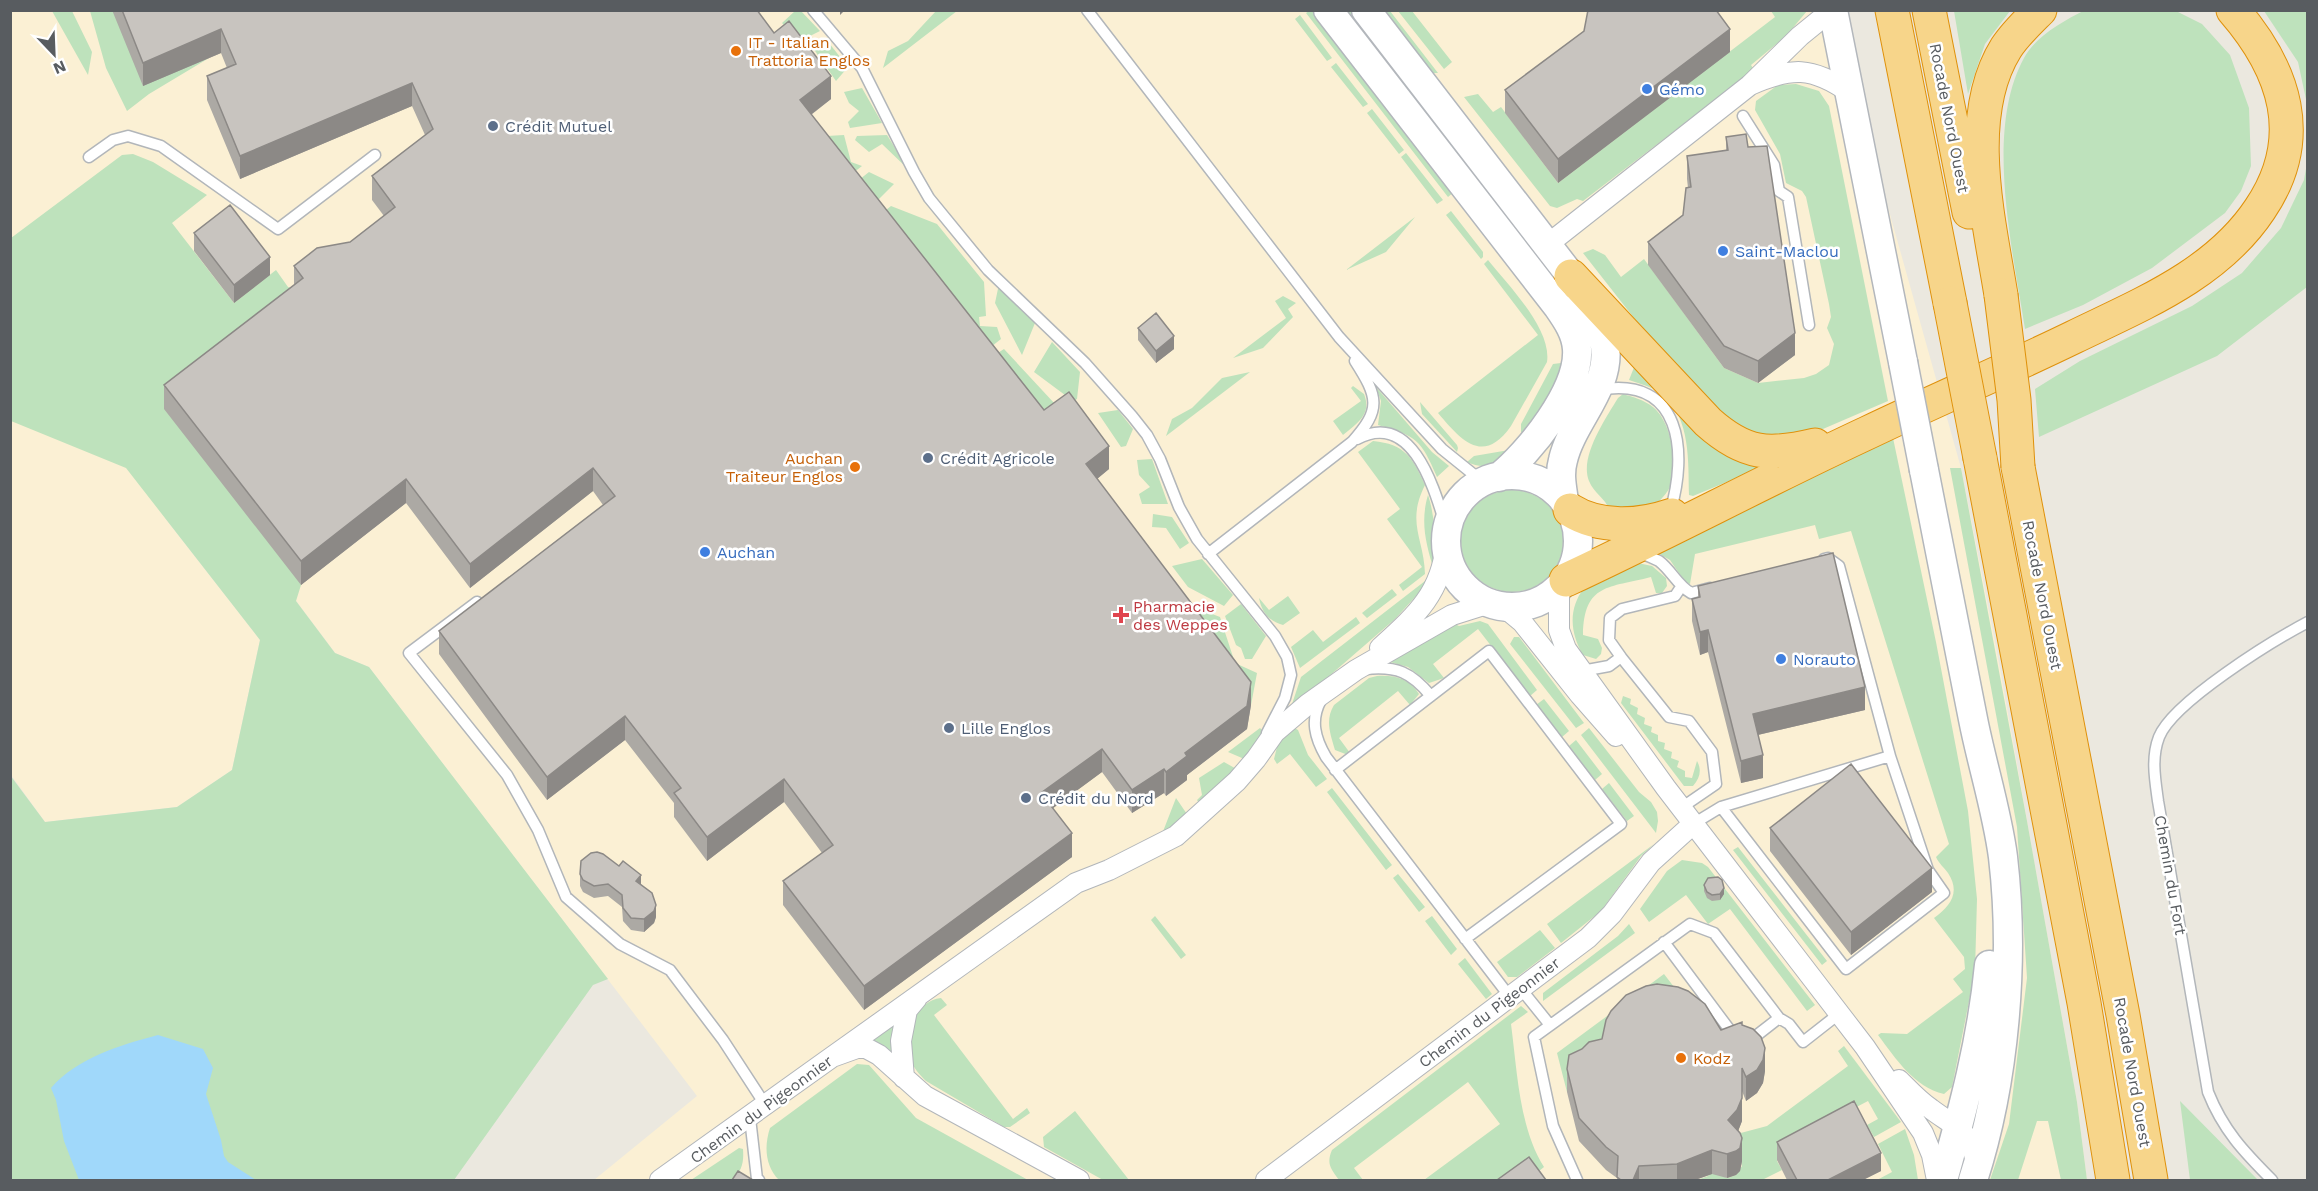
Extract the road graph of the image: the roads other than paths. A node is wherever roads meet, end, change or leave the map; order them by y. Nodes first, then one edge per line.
1 (813, 10) edge
2 (1087, 10) edge
3 (1328, 10) edge
4 (1366, 10) edge
5 (1833, 10) edge
6 (1892, 10) edge
7 (1929, 10) edge
8 (2040, 10) edge
9 (2233, 10) edge
10 (1750, 85) junction
11 (1850, 93) junction
12 (1743, 116) dead end
13 (375, 154) dead end
14 (89, 157) dead end
15 (1547, 245) junction
16 (1571, 276) junction
17 (1994, 297) junction
18 (1809, 325) dead end
19 (1339, 337) junction
20 (1596, 391) junction
21 (1886, 424) junction
22 (1352, 442) junction
23 (1777, 475) junction
24 (1494, 478) junction
25 (1568, 506) junction
26 (1669, 516) junction
27 (1447, 537) junction
28 (1632, 549) junction
29 (1208, 554) junction
30 (1816, 561) edge
31 (1563, 584) junction
32 (1725, 584) edge
33 (1681, 587) junction
34 (482, 598) edge
35 (1497, 605) junction
36 (2307, 622) edge
37 (1621, 657) junction
38 (1356, 670) junction
39 (1582, 671) junction
40 (1334, 686) junction
41 (1431, 696) junction
42 (1978, 745) junction
43 (1262, 750) junction
44 (1890, 756) junction
45 (1335, 770) junction
46 (1666, 788) junction
47 (1721, 807) junction
48 (1687, 816) junction
49 (1465, 939) junction
50 (1664, 942) junction
51 (924, 990) junction
52 (1515, 993) junction
53 (1839, 1013) junction
54 (1779, 1018) junction
55 (1550, 1025) junction
56 (1865, 1047) junction
57 (832, 1058) junction
58 (904, 1078) junction
59 (766, 1106) junction
60 (750, 1118) junction
61 (1958, 1127) junction
62 (1975, 1177) edge
63 (660, 1180) edge
64 (758, 1180) edge
65 (1079, 1180) edge
66 (1266, 1180) edge
67 (1577, 1180) edge
68 (1937, 1180) edge
69 (1943, 1180) edge
70 (2113, 1180) edge
71 (2151, 1180) edge
72 (2272, 1180) edge

1 - 29 lane
2 - 19 lane
3 - 24 main road
4 - 15 main road
5 - 10 street
5 - 11 main road
6 - 70 highway, bridge
7 - 17 highway, Rocade Nord Ouest
8 - 17 highway
9 - 21 highway
10 - 11 street
10 - 15 street
11 - 42 main road, bridge
12 - 18 lane
13 - 14 lane
15 - 16 main road
16 - 20 main road
16 - 21 highway
17 - 71 highway, Rocade Nord Ouest, bridge
19 - 22 lane
19 - 24 lane
20 - 25 main road
20 - 26 lane
21 - 23 highway
22 - 27 lane
22 - 29 lane
23 - 26 highway
23 - 28 highway
24 - 25 main road
24 - 27 main road
25 - 26 highway
25 - 31 main road
27 - 35 main road
27 - 38 street
28 - 31 highway
28 - 33 lane
29 - 43 lane
30 - 44 lane
31 - 35 main road
31 - 39 street
32 - 33 lane
33 - 37 lane
34 - 59 lane
35 - 38 street
35 - 46 street
36 - 72 lane, Chemin du Fort
37 - 39 lane
37 - 48 lane
38 - 40 street
38 - 41 lane
39 - 46 street
40 - 43 street
40 - 45 lane
41 - 45 lane
41 - 49 lane
42 - 61 main road
42 - 62 main road
43 - 51 street
44 - 47 lane
44 - 47 lane
45 - 49 lane
46 - 48 street
47 - 48 lane
48 - 52 street, Chemin du Pigeonnier
48 - 53 street
49 - 52 lane
50 - 54 lane
50 - 54 lane
50 - 55 lane
51 - 57 street
51 - 58 street
52 - 55 lane
52 - 66 street, Chemin du Pigeonnier
53 - 54 lane
53 - 56 street
55 - 67 lane
56 - 61 street
56 - 68 street
57 - 58 street, Chemin du Pigeonnier
57 - 59 street, Chemin du Pigeonnier
58 - 65 street, Chemin du Pigeonnier
59 - 60 street, Chemin du Pigeonnier
60 - 63 street, Chemin du Pigeonnier
60 - 64 lane
61 - 62 street
61 - 69 main road

